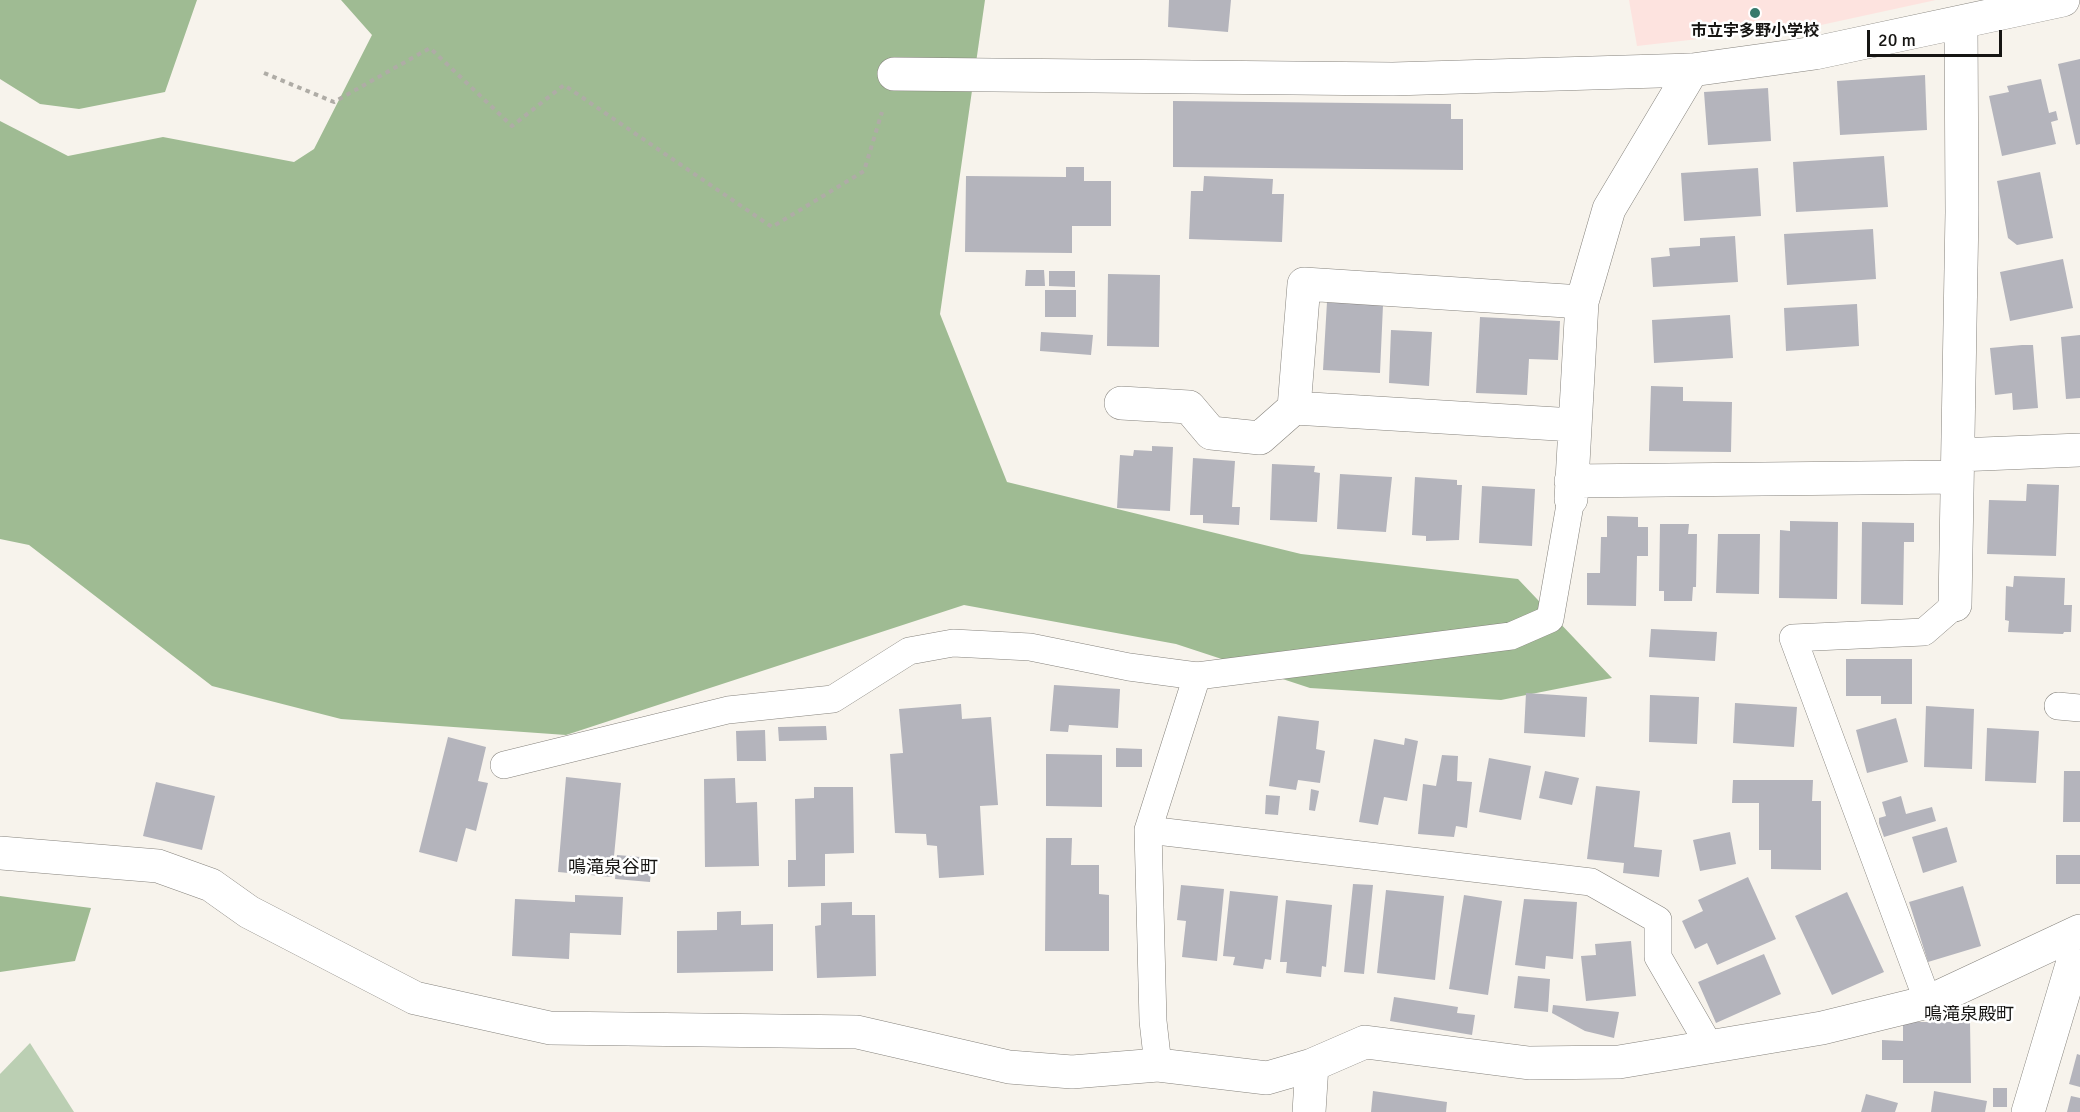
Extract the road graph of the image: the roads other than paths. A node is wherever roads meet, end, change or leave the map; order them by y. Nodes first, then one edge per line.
1 (2063, 0) edge
2 (1961, 23) junction
3 (1692, 70) junction
4 (894, 74) road end
5 (1582, 302) junction
6 (1121, 403) dead end
7 (1294, 408) junction
8 (1574, 425) junction
9 (2080, 450) edge
10 (1957, 466) junction
11 (1571, 490) junction
12 (1955, 605) joint
13 (1197, 676) junction
14 (504, 765) dead end
15 (1148, 830) junction
16 (0, 853) edge
17 (2080, 931) edge
18 (2080, 938) edge
19 (1928, 1002) junction
20 (1709, 1045) junction
21 (1158, 1065) junction
22 (1312, 1065) junction
23 (1309, 1112) edge
24 (2028, 1112) edge

1 - 2 street
2 - 3 street
2 - 10 street
3 - 4 street
3 - 5 street
5 - 7 street
5 - 8 street
6 - 7 street
7 - 8 street
8 - 11 street
9 - 10 street
10 - 11 street
10 - 12 street
11 - 13 lane
12 - 19 lane
13 - 14 lane
13 - 15 lane
15 - 20 lane
15 - 21 lane
16 - 21 street
17 - 19 street
18 - 24 street
19 - 20 street
20 - 22 street
21 - 22 street
22 - 23 street

